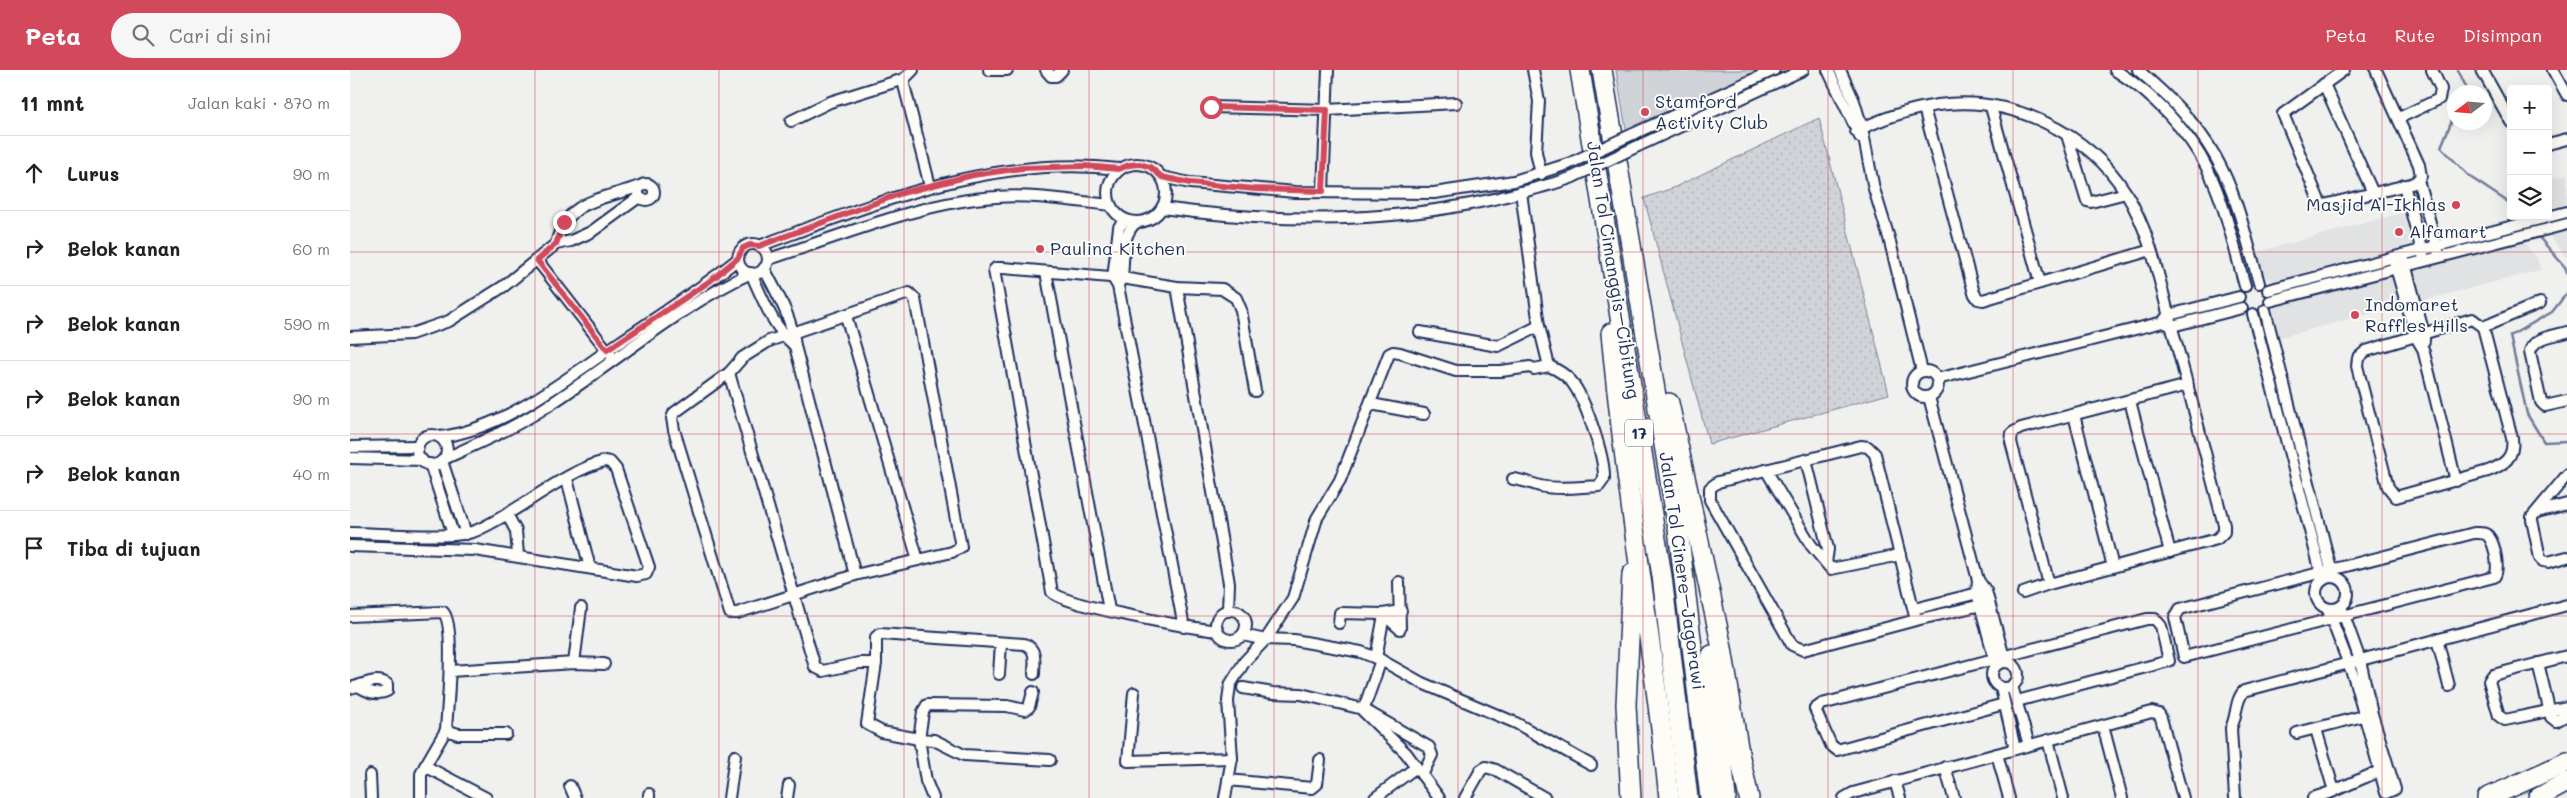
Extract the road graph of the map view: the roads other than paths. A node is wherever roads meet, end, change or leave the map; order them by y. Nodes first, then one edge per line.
1 (913, 70) edge
2 (989, 70) edge
3 (1007, 70) edge
4 (1046, 70) edge
5 (1062, 70) edge
6 (1328, 70) edge
7 (1533, 70) edge
8 (1580, 70) edge
9 (1602, 70) edge
10 (1774, 70) edge
11 (1803, 70) edge
12 (1828, 70) edge
13 (1840, 70) edge
14 (2115, 70) edge
15 (2138, 70) edge
16 (2344, 70) edge
17 (2376, 70) edge
18 (2432, 70) edge
19 (2482, 70) edge
20 (2553, 70) edge
21 (904, 78) junction
22 (2324, 84) junction
23 (2567, 95) edge
24 (1456, 103) dead end
25 (1211, 107) dead end
26 (1991, 107) junction
27 (1924, 108) junction
28 (1327, 110) junction
29 (2507, 115) edge
30 (2399, 118) junction
31 (791, 121) dead end
32 (1859, 130) junction
33 (2067, 135) junction
34 (2567, 139) edge
35 (2552, 143) edge
36 (1119, 169) junction
37 (1541, 174) junction
38 (1597, 176) junction
39 (1162, 177) junction
40 (2418, 180) junction
41 (2404, 185) junction
42 (640, 186) junction
43 (930, 186) junction
44 (1323, 191) junction
45 (1521, 192) junction
46 (620, 193) junction
47 (2126, 193) junction
48 (2373, 193) junction
49 (639, 197) junction
50 (1623, 197) junction
51 (1110, 204) junction
52 (627, 206) junction
53 (1162, 208) junction
54 (2567, 212) edge
55 (1125, 220) junction
56 (1137, 222) junction
57 (2545, 224) junction
58 (2567, 224) edge
59 (556, 244) junction
60 (759, 246) junction
61 (2436, 246) junction
62 (2151, 250) junction
63 (2421, 250) junction
64 (2398, 256) junction
65 (2439, 257) junction
66 (738, 258) junction
67 (537, 260) junction
68 (2424, 261) junction
69 (767, 264) junction
70 (2400, 267) junction
71 (1046, 272) junction
72 (751, 273) junction
73 (1117, 280) junction
74 (2040, 283) junction
75 (2259, 284) junction
76 (2245, 286) junction
77 (1177, 287) junction
78 (2268, 290) junction
79 (2240, 297) junction
80 (2540, 303) dead end
81 (2267, 306) junction
82 (2242, 308) junction
83 (2253, 314) junction
84 (846, 316) junction
85 (2168, 321) junction
86 (1540, 326) junction
87 (2483, 327) junction
88 (794, 332) junction
89 (1420, 332) dead end
90 (2567, 332) edge
91 (783, 336) junction
92 (2420, 336) junction
93 (350, 337) edge
94 (795, 346) junction
95 (607, 350) junction
96 (613, 361) junction
97 (1549, 366) junction
98 (1922, 371) junction
99 (729, 373) junction
100 (1938, 379) junction
101 (2188, 385) junction
102 (1255, 391) dead end
103 (1929, 397) junction
104 (2567, 400) edge
105 (2130, 401) junction
106 (1371, 404) junction
107 (1424, 414) dead end
108 (2074, 415) junction
109 (440, 437) junction
110 (418, 446) junction
111 (350, 447) edge
112 (350, 458) edge
113 (443, 460) junction
114 (1806, 460) junction
115 (426, 462) junction
116 (1766, 470) junction
117 (2567, 475) edge
118 (567, 479) junction
119 (1513, 479) dead end
120 (2456, 481) junction
121 (2567, 504) edge
122 (2537, 512) junction
123 (507, 514) junction
124 (1634, 528) junction
125 (350, 533) edge
126 (453, 534) junction
127 (466, 534) junction
128 (350, 546) edge
129 (2170, 552) junction
130 (518, 555) junction
131 (1703, 556) junction
132 (1900, 556) junction
133 (2567, 556) edge
134 (918, 560) junction
135 (1826, 563) junction
136 (2113, 567) junction
137 (590, 568) junction
138 (2333, 573) junction
139 (855, 576) junction
140 (2321, 576) junction
141 (1399, 582) dead end
142 (2049, 584) junction
143 (1981, 592) junction
144 (2023, 593) dead end
145 (792, 595) junction
146 (1985, 604) junction
147 (2567, 605) edge
148 (581, 608) dead end
149 (1914, 609) junction
150 (1109, 610) junction
151 (1401, 610) junction
152 (1228, 611) junction
153 (2343, 612) junction
154 (1384, 614) junction
155 (2330, 614) junction
156 (350, 616) edge
157 (1916, 620) junction
158 (1339, 623) dead end
159 (1184, 627) junction
160 (1218, 630) junction
161 (1243, 635) junction
162 (1266, 639) junction
163 (2437, 639) junction
164 (1001, 643) junction
165 (2567, 656) edge
166 (1378, 659) junction
167 (2000, 660) junction
168 (2360, 660) junction
169 (2349, 662) junction
170 (574, 663) junction
171 (876, 663) junction
172 (604, 664) dead end
173 (2538, 664) junction
174 (450, 670) junction
175 (999, 674) dead end
176 (1034, 674) dead end
177 (2012, 686) junction
178 (2449, 686) dead end
179 (1243, 688) dead end
180 (2001, 688) junction
181 (1033, 692) dead end
182 (1134, 693) dead end
183 (2017, 701) junction
184 (2004, 704) junction
185 (2567, 707) edge
186 (1363, 709) junction
187 (2549, 710) junction
188 (2369, 715) junction
189 (2567, 715) edge
190 (2103, 726) junction
191 (2316, 728) junction
192 (446, 730) junction
193 (2297, 733) dead end
194 (506, 734) dead end
195 (919, 739) junction
196 (2048, 740) junction
197 (2029, 745) junction
198 (2015, 748) junction
199 (1997, 754) junction
200 (735, 756) dead end
201 (1232, 758) junction
202 (1050, 760) dead end
203 (1320, 760) dead end
204 (2567, 762) edge
205 (1591, 765) dead end
206 (425, 766) junction
207 (1945, 767) junction
208 (1418, 771) junction
209 (370, 775) dead end
210 (1228, 780) junction
211 (1895, 781) junction
212 (2567, 782) edge
213 (789, 785) dead end
214 (570, 786) dead end
215 (1391, 786) junction
216 (2334, 791) junction
217 (1529, 794) edge
218 (1441, 797) edge
219 (371, 798) edge
220 (422, 798) edge
221 (486, 798) edge
222 (575, 798) edge
223 (729, 798) edge
224 (787, 798) edge
225 (933, 798) edge
226 (1225, 798) edge
227 (1375, 798) edge
228 (1390, 798) edge
229 (1465, 798) edge
230 (1545, 798) edge
231 (1631, 798) edge
232 (1669, 798) edge
233 (1688, 798) edge
234 (1710, 798) edge
235 (1726, 798) edge
236 (1749, 798) edge
237 (1844, 798) edge
238 (1900, 798) edge
239 (1954, 798) edge
240 (2009, 798) edge
241 (2063, 798) edge
242 (2122, 798) edge
243 (2183, 798) edge
244 (2235, 798) edge
245 (2313, 798) edge
246 (2317, 798) edge
247 (2487, 798) edge
248 (2538, 798) edge

1 - 21 street
2 - 3 street
4 - 5 street
6 - 28 street
7 - 37 street
8 - 38 highway, Jalan Tol Cimanggis–Cibitung / 17
9 - 50 highway, Jalan Tol Cimanggis–Cibitung / 17
10 - 37 street, bridge
11 - 45 street, bridge
12 - 32 street
13 - 32 street
14 - 76 street
15 - 75 street
16 - 22 street
17 - 30 street
18 - 30 street
19 - 29 street
20 - 23 street
21 - 31 street
21 - 43 street
22 - 48 street
22 - 48 street
24 - 28 street
25 - 28 street
26 - 27 street
26 - 33 street
26 - 74 street
27 - 32 street
27 - 74 street
28 - 44 street
30 - 40 street
32 - 98 street
33 - 47 street
33 - 47 street
34 - 35 street
36 - 39 street
36 - 43 street
36 - 51 street
37 - 44 street
38 - 124 highway
38 - 233 highway, Jalan Tol Cimanggis–Cibitung / 17
39 - 44 street
39 - 53 street
40 - 41 street
40 - 61 street
41 - 48 street
41 - 63 street
42 - 46 street
42 - 49 street
42 - 49 street
43 - 60 street
45 - 53 street
45 - 86 street
46 - 52 street
46 - 59 street
47 - 62 street
49 - 52 street
50 - 131 highway
50 - 234 highway, Jalan Tol Cinere–Jagorawi / 17
51 - 55 street
51 - 69 street
52 - 59 street
53 - 56 street
54 - 57 street
55 - 56 street
55 - 73 street
56 - 73 street
57 - 58 street
57 - 61 street
57 - 65 street
59 - 67 street
60 - 66 street
60 - 69 street
61 - 63 street
61 - 65 street
62 - 74 street
62 - 85 street
63 - 64 street
63 - 68 street
64 - 70 street
64 - 78 street
65 - 68 street
66 - 72 street
66 - 95 street
67 - 93 street
67 - 95 street
68 - 70 street
69 - 72 street
69 - 88 street
70 - 81 street
70 - 92 street
71 - 73 street
71 - 150 street
71 - 150 street
72 - 91 street
72 - 96 street
73 - 77 street
73 - 159 street
75 - 76 street
75 - 78 street
76 - 79 street
77 - 102 street
77 - 152 street
78 - 81 street
79 - 82 street
79 - 85 street
80 - 87 street
81 - 83 street
81 - 138 street
82 - 83 street
82 - 85 street
83 - 140 street
84 - 88 street
84 - 134 street
84 - 134 street
85 - 100 street
85 - 101 street
86 - 89 street
86 - 97 street
87 - 92 street
87 - 120 street
88 - 91 street
88 - 94 street
90 - 104 street
91 - 94 street
91 - 99 street
92 - 120 street
92 - 120 street
94 - 139 street
95 - 96 street
95 - 109 street
96 - 113 street
97 - 106 street
97 - 119 street
98 - 100 street
98 - 103 street
99 - 145 street
99 - 145 street
100 - 103 street
101 - 105 street
101 - 129 street
103 - 143 street
105 - 108 street
105 - 129 street
106 - 107 street
106 - 162 street
108 - 136 street
108 - 142 street
109 - 110 street
109 - 113 street
110 - 111 street
110 - 115 street
112 - 115 street
113 - 115 street
113 - 127 street
114 - 116 street
114 - 132 street
114 - 135 street
115 - 126 street
116 - 135 street
116 - 157 street
117 - 122 street
118 - 123 street
118 - 137 street
118 - 137 street
121 - 122 street
122 - 133 street
123 - 127 street
123 - 130 street
124 - 231 highway
124 - 232 highway
125 - 126 street
126 - 127 street
128 - 130 street
129 - 136 street
130 - 137 street
131 - 235 highway
131 - 236 highway
132 - 135 street
132 - 149 street
134 - 139 street
136 - 142 street
138 - 140 street
138 - 153 street
138 - 153 street
139 - 145 street
140 - 155 street
140 - 155 street
141 - 151 street
142 - 144 street
143 - 146 street
143 - 149 street
145 - 171 street
146 - 157 street
146 - 167 street
147 - 163 street
148 - 170 street
149 - 157 street
150 - 159 street
151 - 154 street
151 - 154 street
152 - 160 street
152 - 161 street
153 - 155 street
153 - 168 street
154 - 158 street
154 - 166 street
155 - 169 street
156 - 174 street
159 - 160 street
160 - 161 street
161 - 162 street
162 - 166 street
162 - 201 street
163 - 168 street
163 - 178 street
164 - 171 street
164 - 175 street
164 - 176 street
165 - 173 street
166 - 186 street
166 - 205 street
167 - 177 street
167 - 180 street
167 - 183 street
167 - 184 street
168 - 169 street
168 - 188 street
169 - 188 street
169 - 244 street
170 - 172 street
170 - 174 street
171 - 195 street
173 - 187 street
173 - 187 street
174 - 192 street
177 - 180 street
177 - 183 street
179 - 186 street
180 - 184 street
181 - 195 street
182 - 201 street
183 - 197 street
184 - 198 street
185 - 187 street
186 - 208 street
186 - 208 street
187 - 189 street
188 - 191 street
188 - 216 street
190 - 196 street
190 - 242 street
190 - 243 street
191 - 193 street
191 - 216 street
192 - 194 street
192 - 206 street
195 - 202 street
195 - 225 street
196 - 197 street
196 - 241 street
197 - 198 street
198 - 199 street
199 - 207 street
199 - 240 street
200 - 223 street
201 - 210 street
203 - 210 street
204 - 247 highway
206 - 220 street
206 - 221 street
207 - 211 street
207 - 239 street
208 - 215 street
208 - 218 street
209 - 219 street
210 - 226 street
211 - 237 street
211 - 238 street
212 - 248 highway
213 - 224 street
214 - 222 street
215 - 227 street
215 - 228 street
216 - 245 street
216 - 246 street
217 - 229 street
217 - 230 street

